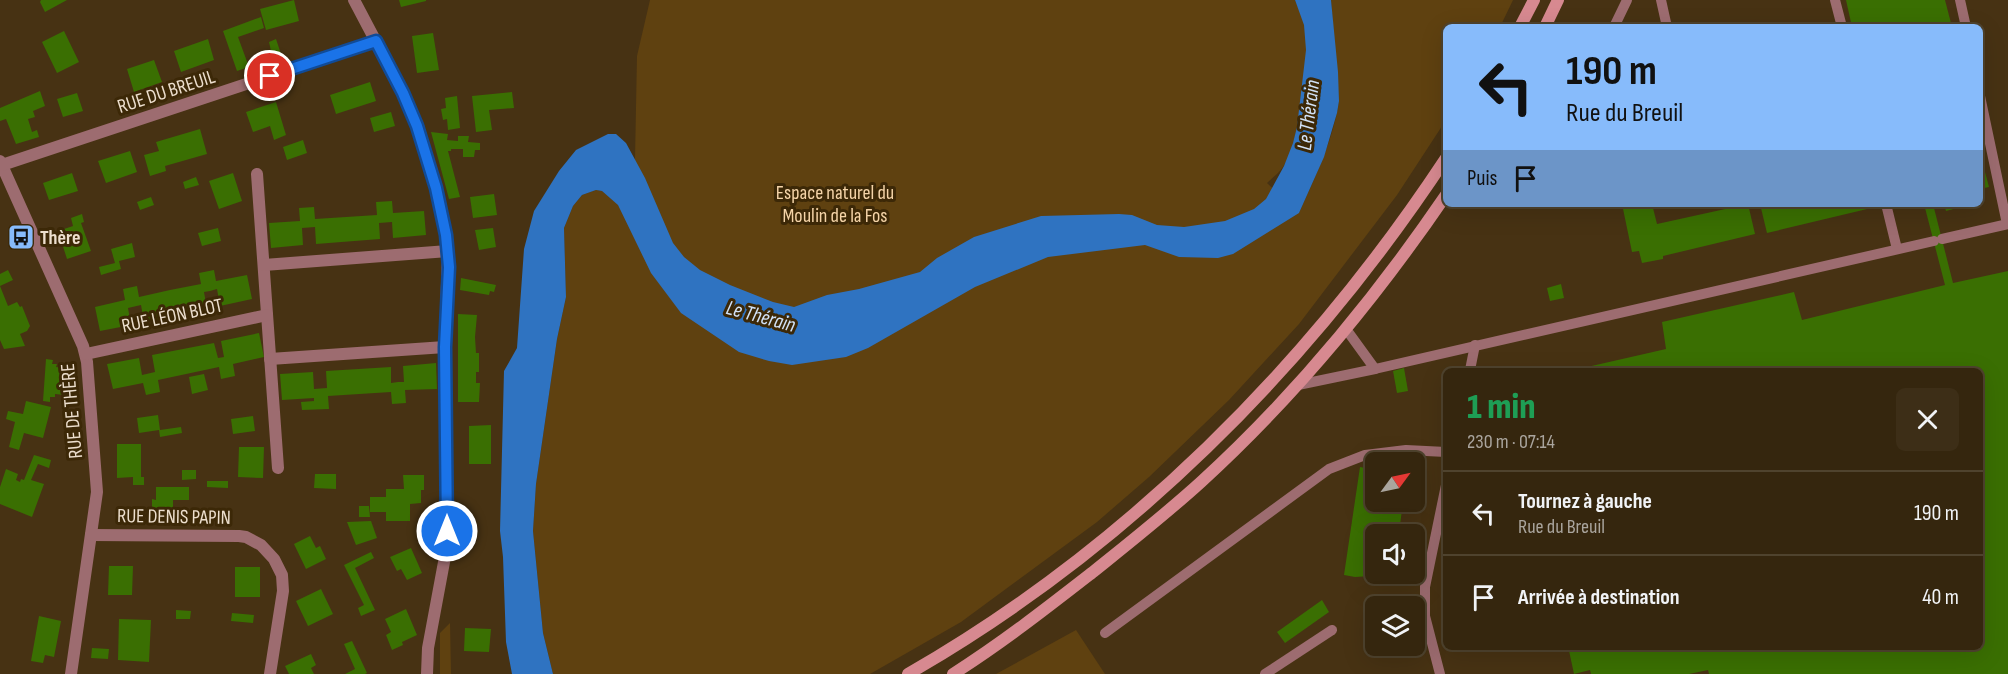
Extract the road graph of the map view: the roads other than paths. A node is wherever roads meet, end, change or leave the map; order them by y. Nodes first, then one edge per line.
1 (354, 0) edge
2 (1534, 0) edge
3 (1558, 0) edge
4 (1627, 0) edge
5 (1661, 0) edge
6 (1835, 0) edge
7 (1960, 0) edge
8 (1522, 24) edge
9 (1546, 24) edge
10 (1615, 24) edge
11 (1666, 24) edge
12 (1841, 24) edge
13 (1965, 24) edge
14 (376, 41) junction
15 (1983, 110) edge
16 (1443, 162) edge
17 (2, 169) edge
18 (257, 174) dead end
19 (1443, 199) edge
20 (1887, 207) edge
21 (2007, 224) edge
22 (1897, 249) junction
23 (448, 251) junction
24 (264, 265) junction
25 (267, 315) junction
26 (1346, 328) junction
27 (1475, 345) junction
28 (445, 347) junction
29 (86, 354) junction
30 (270, 359) junction
31 (1470, 368) edge
32 (1375, 369) junction
33 (1298, 385) junction
34 (1443, 452) edge
35 (278, 468) dead end
36 (1443, 500) edge
37 (91, 534) junction
38 (1332, 630) dead end
39 (1105, 633) dead end
40 (71, 674) edge
41 (270, 674) edge
42 (427, 674) edge
43 (908, 674) edge
44 (953, 674) edge
45 (1265, 674) edge
46 (1440, 674) edge

1 - 14 street
2 - 8 main road
3 - 9 main road
4 - 10 lane
5 - 11 lane
6 - 12 lane
7 - 13 lane
14 - 17 street, RUE DU BREUIL
14 - 23 street
15 - 21 lane
16 - 43 main road
17 - 29 street, RUE DE THÈRE
18 - 24 street
19 - 26 main road
20 - 22 lane
21 - 22 lane
22 - 27 lane
23 - 24 street
23 - 28 street
24 - 25 street
25 - 29 street, RUE LÉON BLOT
25 - 30 street
26 - 32 lane
26 - 33 main road
27 - 31 lane
27 - 32 lane
28 - 30 street
28 - 42 street
29 - 37 street, RUE DE THÈRE
30 - 35 street
32 - 33 lane
33 - 44 main road
34 - 39 lane
36 - 46 lane
37 - 40 street, RUE DE THÈRE
37 - 41 street, RUE DENIS PAPIN
38 - 45 lane

